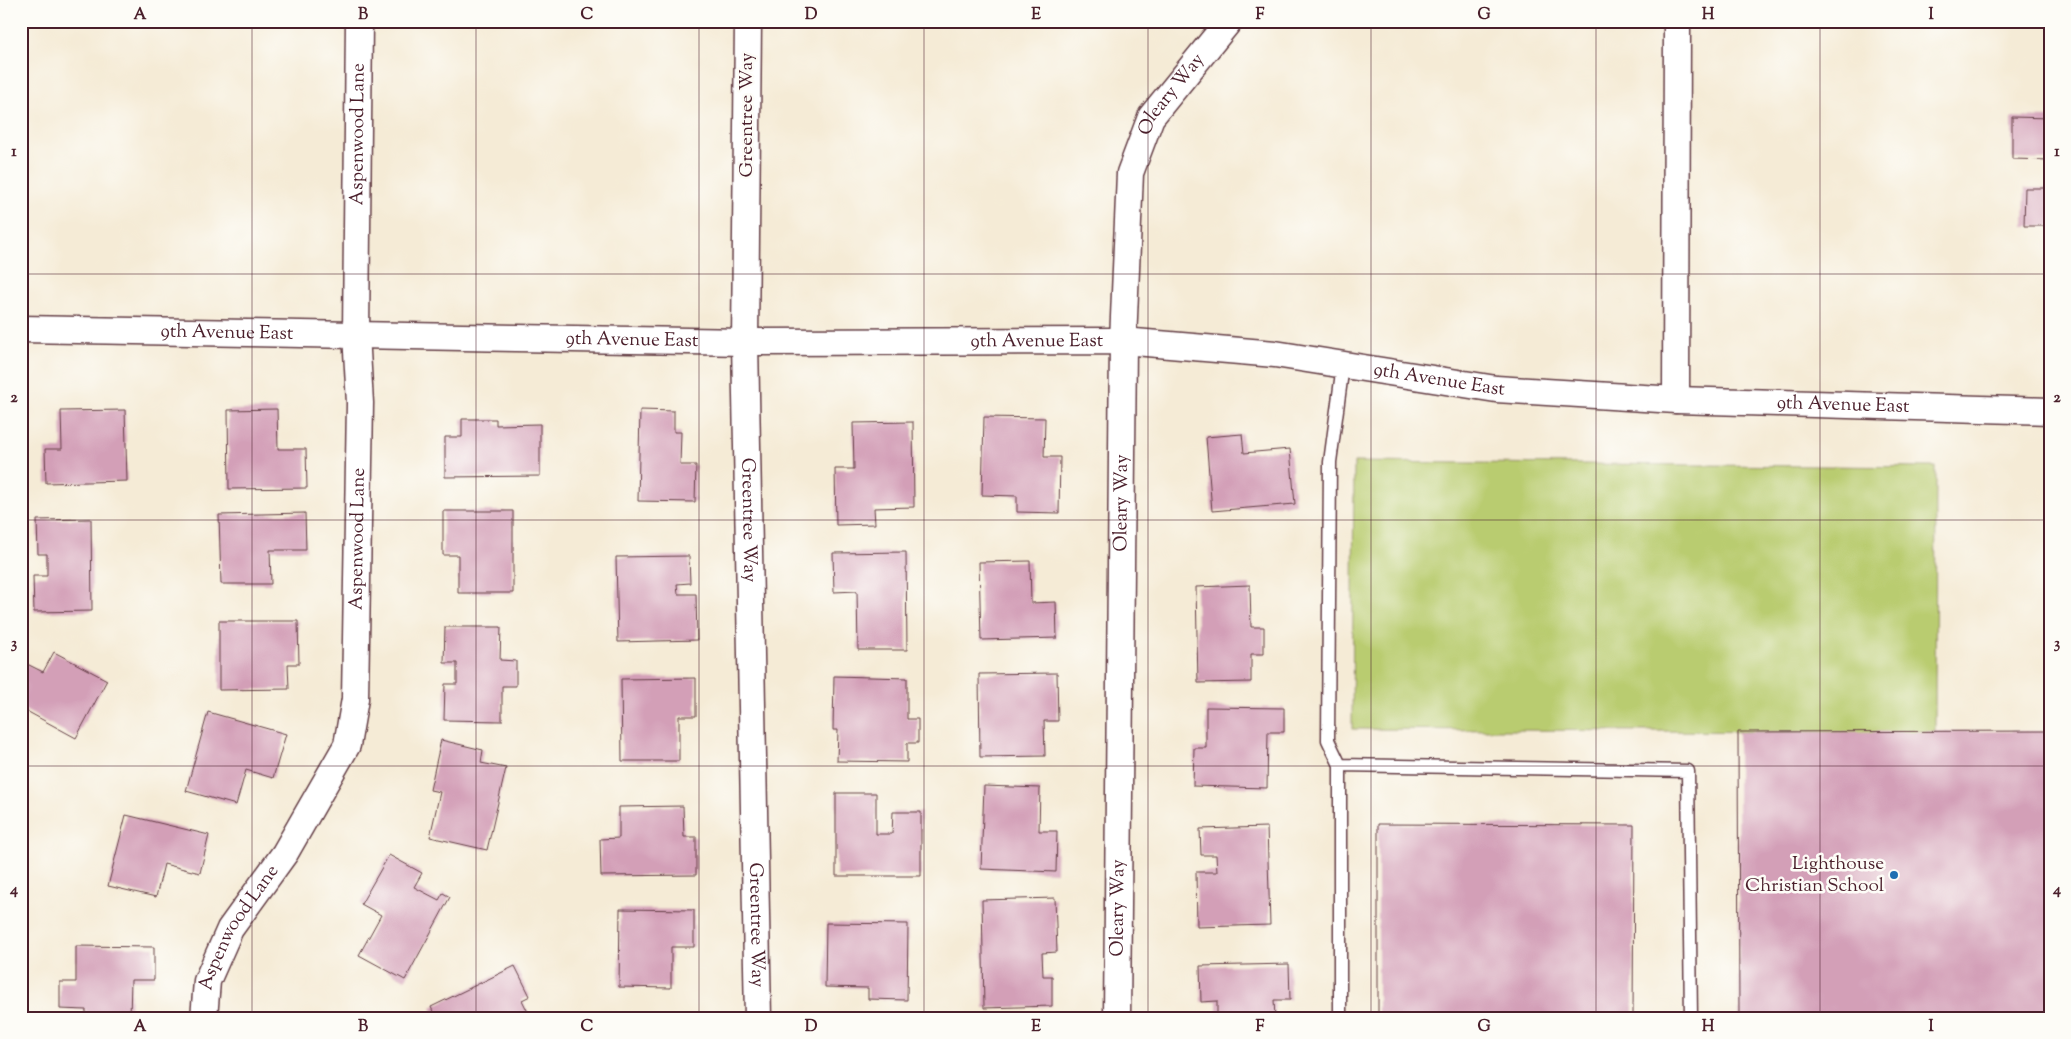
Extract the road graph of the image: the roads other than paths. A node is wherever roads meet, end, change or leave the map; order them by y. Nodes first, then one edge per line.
1 (359, 21) edge
2 (748, 21) edge
3 (1229, 21) edge
4 (1676, 21) edge
5 (21, 329) edge
6 (356, 334) junction
7 (1123, 340) junction
8 (745, 342) junction
9 (1343, 365) junction
10 (1676, 400) junction
11 (2050, 411) edge
12 (1340, 765) junction
13 (204, 1018) edge
14 (758, 1018) edge
15 (1117, 1018) edge
16 (1340, 1018) edge
17 (1690, 1018) edge

1 - 6 street, Aspenwood Lane
2 - 8 street, Greentree Way
3 - 7 street, Oleary Way
4 - 10 street
5 - 6 street, 9th Avenue East
6 - 8 street, 9th Avenue East
6 - 13 street, Aspenwood Lane
7 - 8 street, 9th Avenue East
7 - 9 street, 9th Avenue East
7 - 15 street, Oleary Way
8 - 14 street, Greentree Way
9 - 10 street, 9th Avenue East
9 - 12 lane
10 - 11 street, 9th Avenue East
12 - 16 lane
12 - 17 lane

